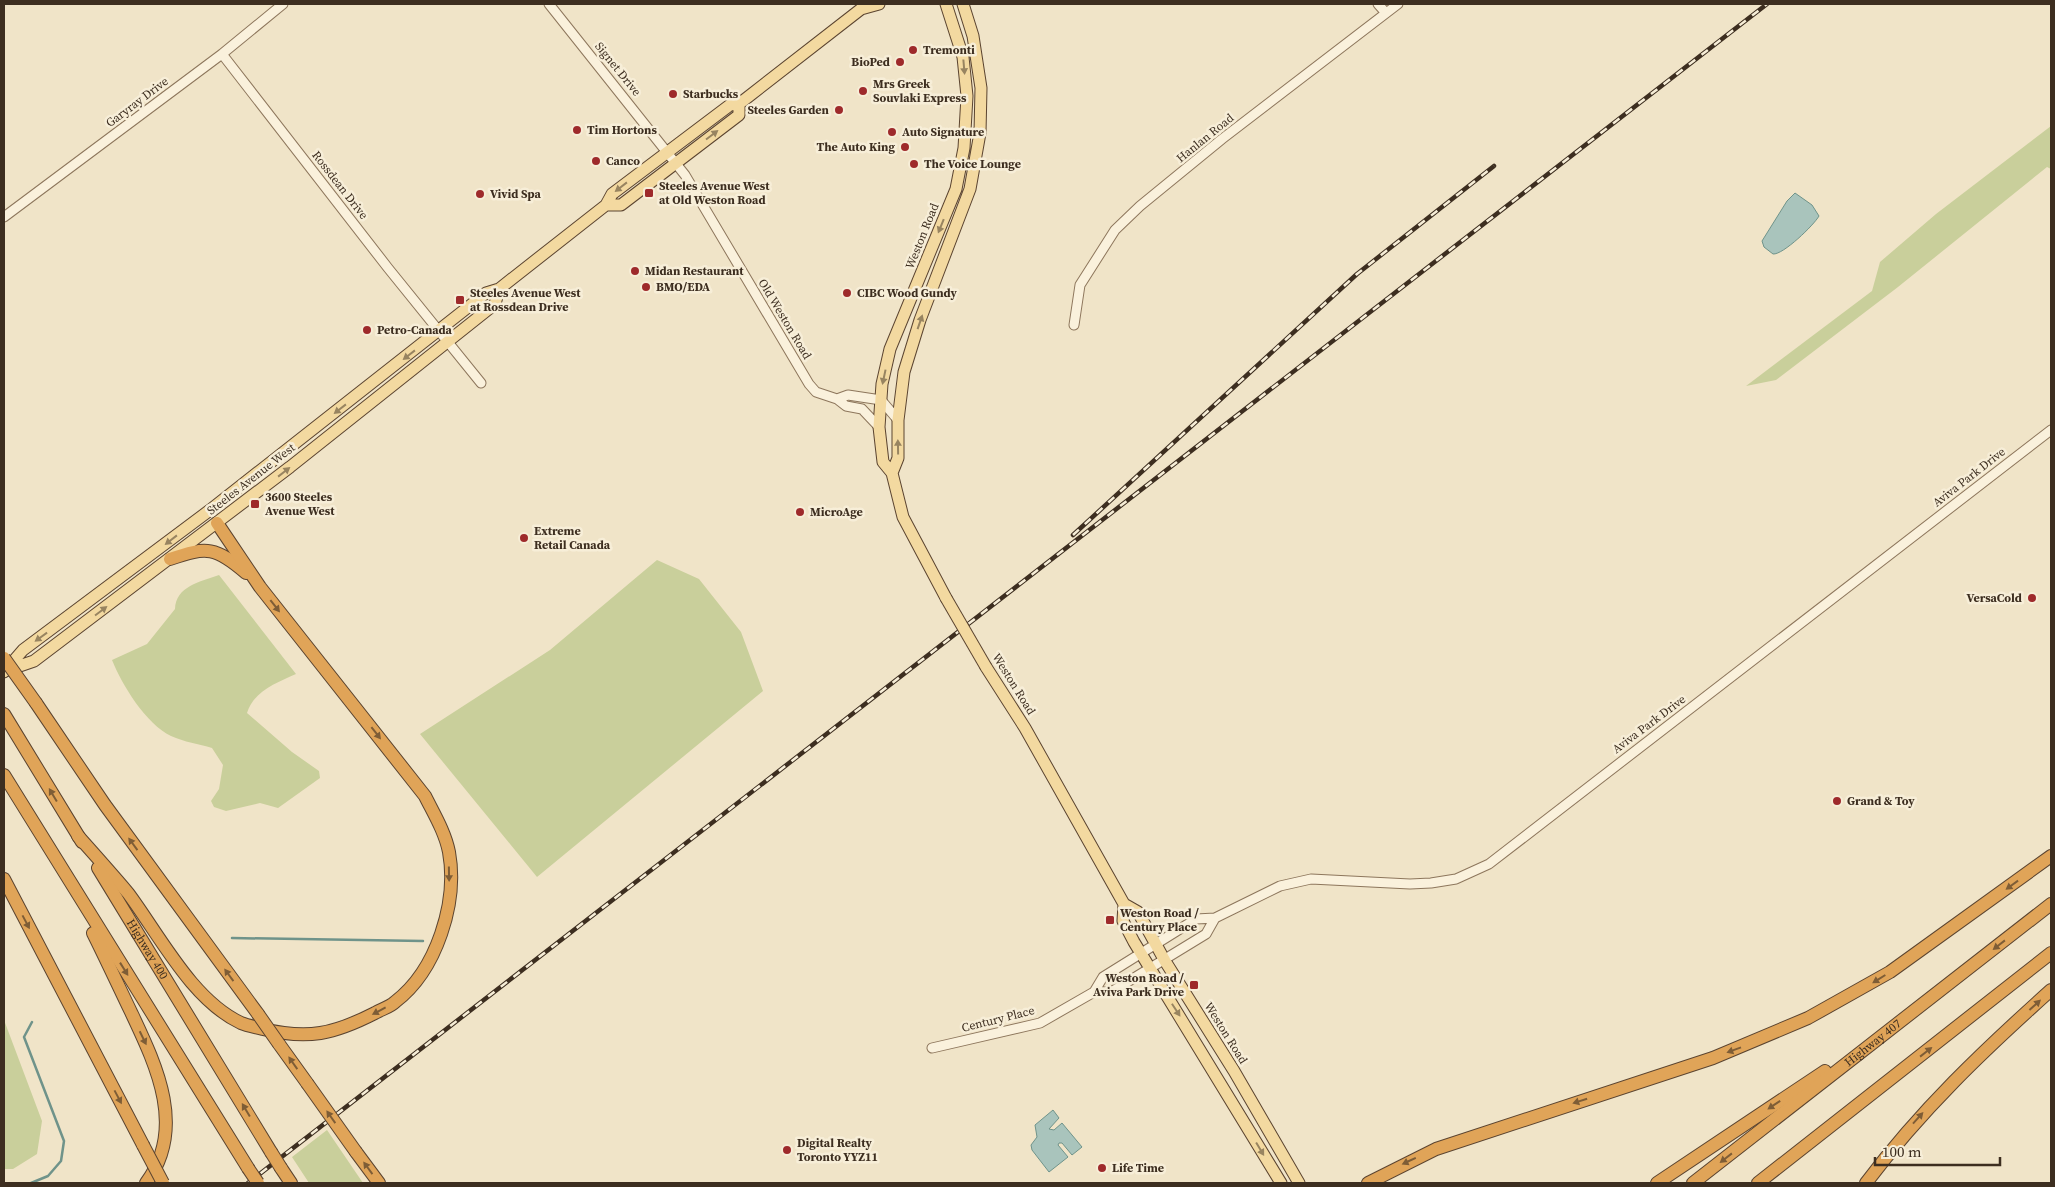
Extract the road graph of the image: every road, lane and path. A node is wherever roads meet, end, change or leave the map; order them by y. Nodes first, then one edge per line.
1 (283, 4) edge
2 (548, 4) edge
3 (879, 4) edge
4 (946, 4) edge
5 (963, 4) edge
6 (1378, 4) edge
7 (1398, 4) edge
8 (862, 6) edge
9 (1386, 13) junction
10 (222, 54) junction
11 (739, 104) junction
12 (667, 151) junction
13 (676, 162) junction
14 (606, 205) junction
15 (4, 217) edge
16 (499, 289) junction
17 (1074, 325) dead end
18 (439, 331) junction
19 (447, 341) junction
20 (481, 383) dead end
21 (836, 399) junction
22 (881, 400) junction
23 (898, 420) junction
24 (879, 427) junction
25 (2051, 430) edge
26 (892, 473) junction
27 (210, 510) junction
28 (217, 523) junction
29 (170, 560) junction
30 (260, 587) junction
31 (4, 658) edge
32 (4, 672) edge
33 (6, 717) edge
34 (4, 774) edge
35 (78, 836) junction
36 (2051, 856) edge
37 (62, 867) junction
38 (4, 879) edge
39 (1124, 904) junction
40 (2051, 904) edge
41 (1215, 918) junction
42 (1156, 945) junction
43 (2051, 953) edge
44 (1141, 954) junction
45 (1165, 961) junction
46 (1150, 969) junction
47 (2051, 990) edge
48 (1094, 992) junction
49 (1916, 1010) junction
50 (932, 1048) dead end
51 (1874, 1093) junction
52 (146, 1183) edge
53 (163, 1183) edge
54 (258, 1183) edge
55 (291, 1183) edge
56 (379, 1183) edge
57 (1280, 1183) edge
58 (1298, 1183) edge
59 (1368, 1183) edge
60 (1657, 1183) edge
61 (1693, 1183) edge
62 (1758, 1183) edge
63 (1772, 1183) edge
64 (1866, 1183) edge

1 - 10 street, Garyray Drive
2 - 12 street, Signet Drive
3 - 8 main road, Steeles Avenue West
4 -> 22 main road, Weston Road
23 -> 5 main road, Weston Road
6 - 9 street
7 - 9 street, Hanlan Road
8 - 11 main road, Steeles Avenue West
9 - 17 street, Hanlan Road
10 - 15 street, Garyray Drive
10 - 18 street, Rossdean Drive
11 - 12 main road, Steeles Avenue West
13 -> 11 main road, Steeles Avenue West
12 - 13 street, Signet Drive
12 -> 14 main road, Steeles Avenue West
13 - 14 main road, Steeles Avenue West
13 - 21 street, Old Weston Road
14 - 16 main road, Steeles Avenue West
16 - 18 main road, Steeles Avenue West
16 - 19 main road, Steeles Avenue West
18 - 19 street, Rossdean Drive
18 -> 27 main road, Steeles Avenue West
19 - 20 street, Rossdean Drive
28 -> 19 main road, Steeles Avenue West
21 - 22 street, Old Weston Road
21 - 24 street, Old Weston Road
22 - 23 street
22 - 24 main road, Weston Road
26 -> 23 main road, Weston Road
24 - 26 main road, Weston Road
25 - 41 street, Aviva Park Drive
26 - 39 main road, Weston Road, bridge
27 - 28 main road
27 -> 32 main road, Steeles Avenue West
28 - 29 main road, Steeles Avenue West
28 - 30 highway
29 - 30 highway
32 -> 29 main road, Steeles Avenue West
30 -> 35 highway
56 -> 31 highway, bridge
35 -> 33 highway, Highway 400
34 - 37 highway
55 -> 35 highway, Highway 400, bridge
36 -> 59 highway
37 -> 52 highway
37 -> 54 highway, bridge
38 -> 53 highway, bridge
39 - 42 main road, Weston Road
39 - 44 main road, Weston Road
40 -> 49 highway, Highway 407
41 - 42 street, Aviva Park Drive
41 - 45 street, Aviva Park Drive
42 - 44 street, Aviva Park Drive
42 - 45 main road, Weston Road
51 -> 43 highway
44 - 46 main road, Weston Road
44 - 48 street, Century Place
45 - 46 street, Aviva Park Drive
45 - 58 main road, Weston Road
46 - 48 street, Century Place
46 -> 57 main road, Weston Road
64 -> 47 highway
48 - 50 street, Century Place
49 -> 60 highway
49 -> 61 highway, Highway 407
51 - 62 highway
51 - 63 highway

